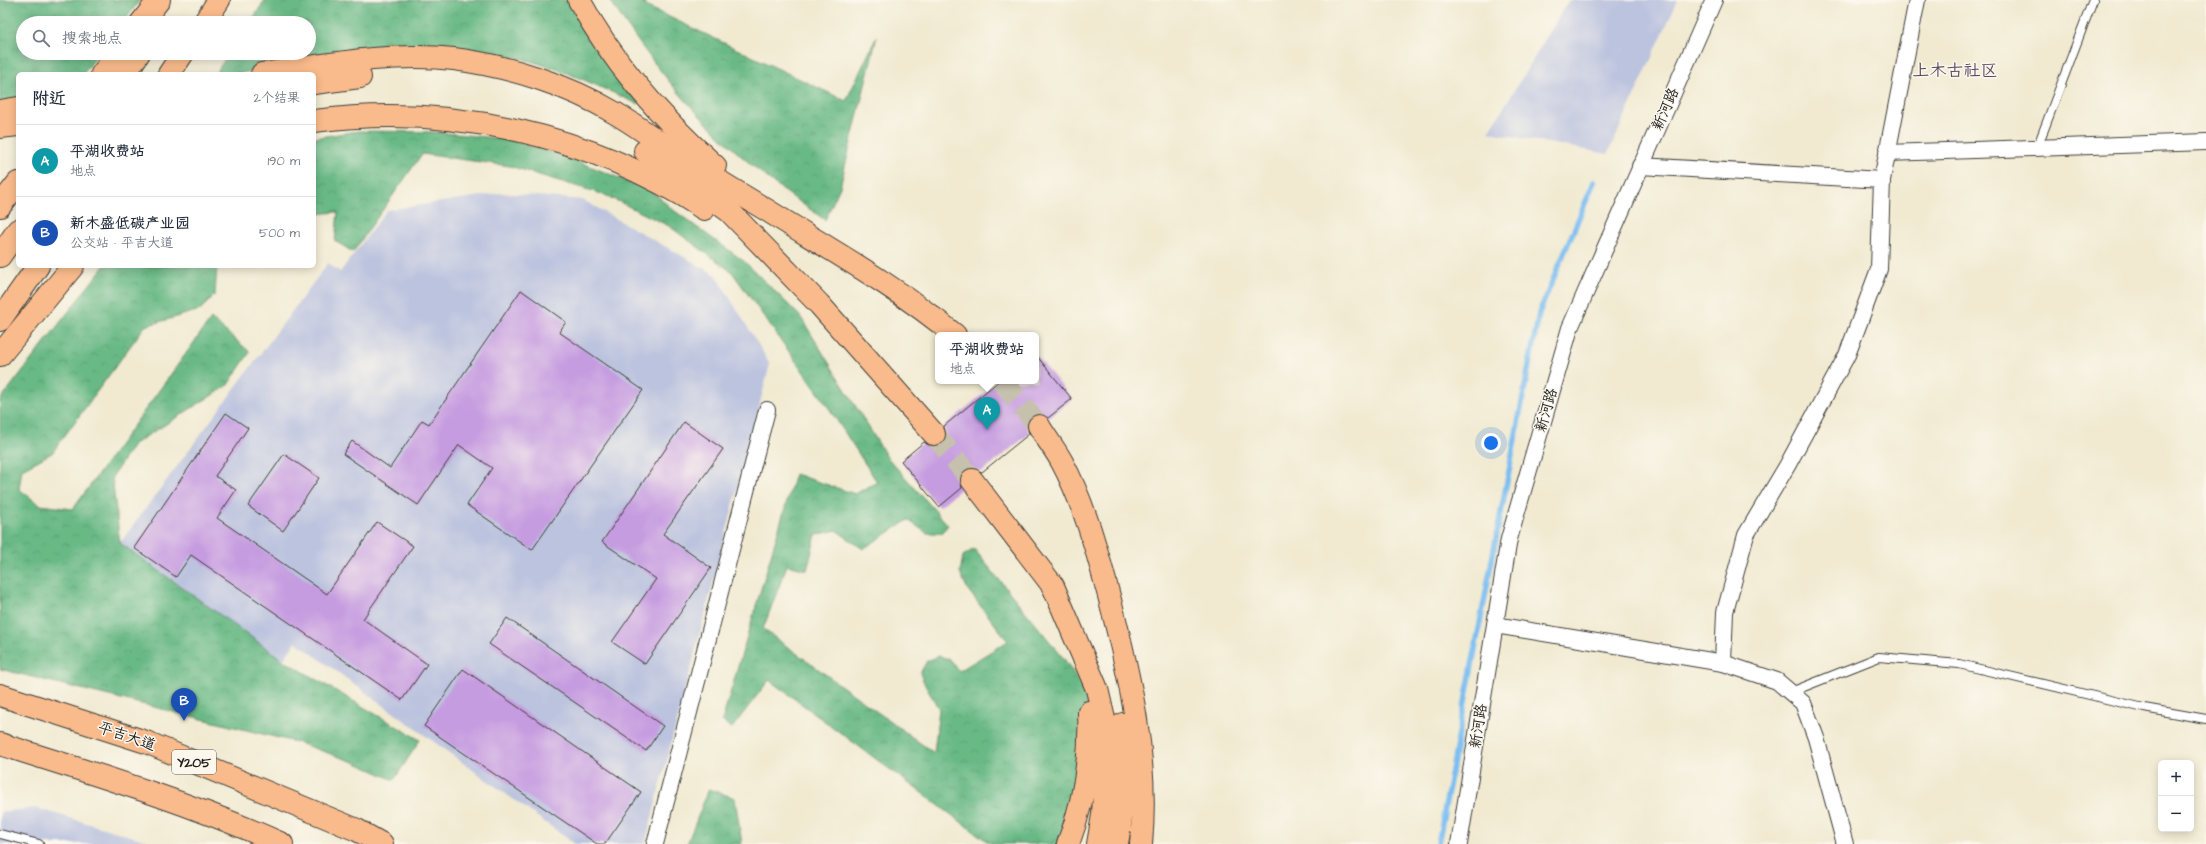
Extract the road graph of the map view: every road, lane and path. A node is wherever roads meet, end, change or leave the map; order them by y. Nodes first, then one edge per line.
1 (159, 0) edge
2 (175, 0) edge
3 (219, 0) edge
4 (579, 0) edge
5 (1714, 0) edge
6 (1917, 0) edge
7 (2093, 0) edge
8 (146, 16) edge
9 (165, 16) edge
10 (209, 16) edge
11 (113, 60) edge
12 (134, 60) edge
13 (178, 60) edge
14 (104, 72) edge
15 (126, 72) edge
16 (170, 72) edge
17 (276, 72) edge
18 (316, 83) edge
19 (16, 108) edge
20 (0, 111) edge
21 (316, 121) edge
22 (16, 125) edge
23 (0, 127) edge
24 (2206, 142) edge
25 (2037, 148) junction
26 (1887, 152) junction
27 (1640, 166) junction
28 (1882, 180) junction
29 (16, 186) edge
30 (0, 206) edge
31 (16, 233) edge
32 (0, 256) edge
33 (848, 261) junction
34 (37, 268) edge
35 (71, 268) edge
36 (819, 304) junction
37 (0, 320) edge
38 (950, 332) edge
39 (0, 356) edge
40 (767, 410) dead end
41 (1039, 426) tunnel mouth
42 (934, 434) tunnel mouth
43 (972, 480) tunnel mouth
44 (1097, 553) junction
45 (1053, 586) junction
46 (1495, 625) junction
47 (1723, 664) junction
48 (1791, 692) junction
49 (0, 695) edge
50 (2206, 720) edge
51 (0, 744) edge
52 (0, 834) edge
53 (39, 844) edge
54 (282, 844) edge
55 (382, 844) edge
56 (655, 844) edge
57 (1068, 844) edge
58 (1098, 844) edge
59 (1117, 844) edge
60 (1141, 844) edge
61 (1458, 844) edge
62 (1845, 844) edge

1 - 8 main road
2 - 9 main road
3 - 10 main road
4 - 33 main road
5 - 27 street, 新河路
6 - 26 street
7 - 25 lane
11 - 14 main road
12 - 15 main road
13 - 16 main road
17 - 33 main road
18 - 36 main road
19 - 20 main road
21 - 36 main road
22 - 23 main road
24 - 25 street
25 - 26 street
26 - 28 street
27 - 28 street
27 - 46 street, 新河路
28 - 47 street
29 - 30 main road
31 - 32 main road
33 - 38 main road
34 - 37 main road
35 - 39 main road
36 - 42 main road
40 - 56 street
41 - 44 main road
43 - 45 main road
44 - 59 main road
44 - 60 main road
45 - 57 main road
45 - 58 main road
46 - 47 street
46 - 61 street, 新河路
47 - 48 street
48 - 50 lane
48 - 62 street
49 - 55 main road, 平吉大道 / Y205
51 - 54 main road
52 - 53 lane

